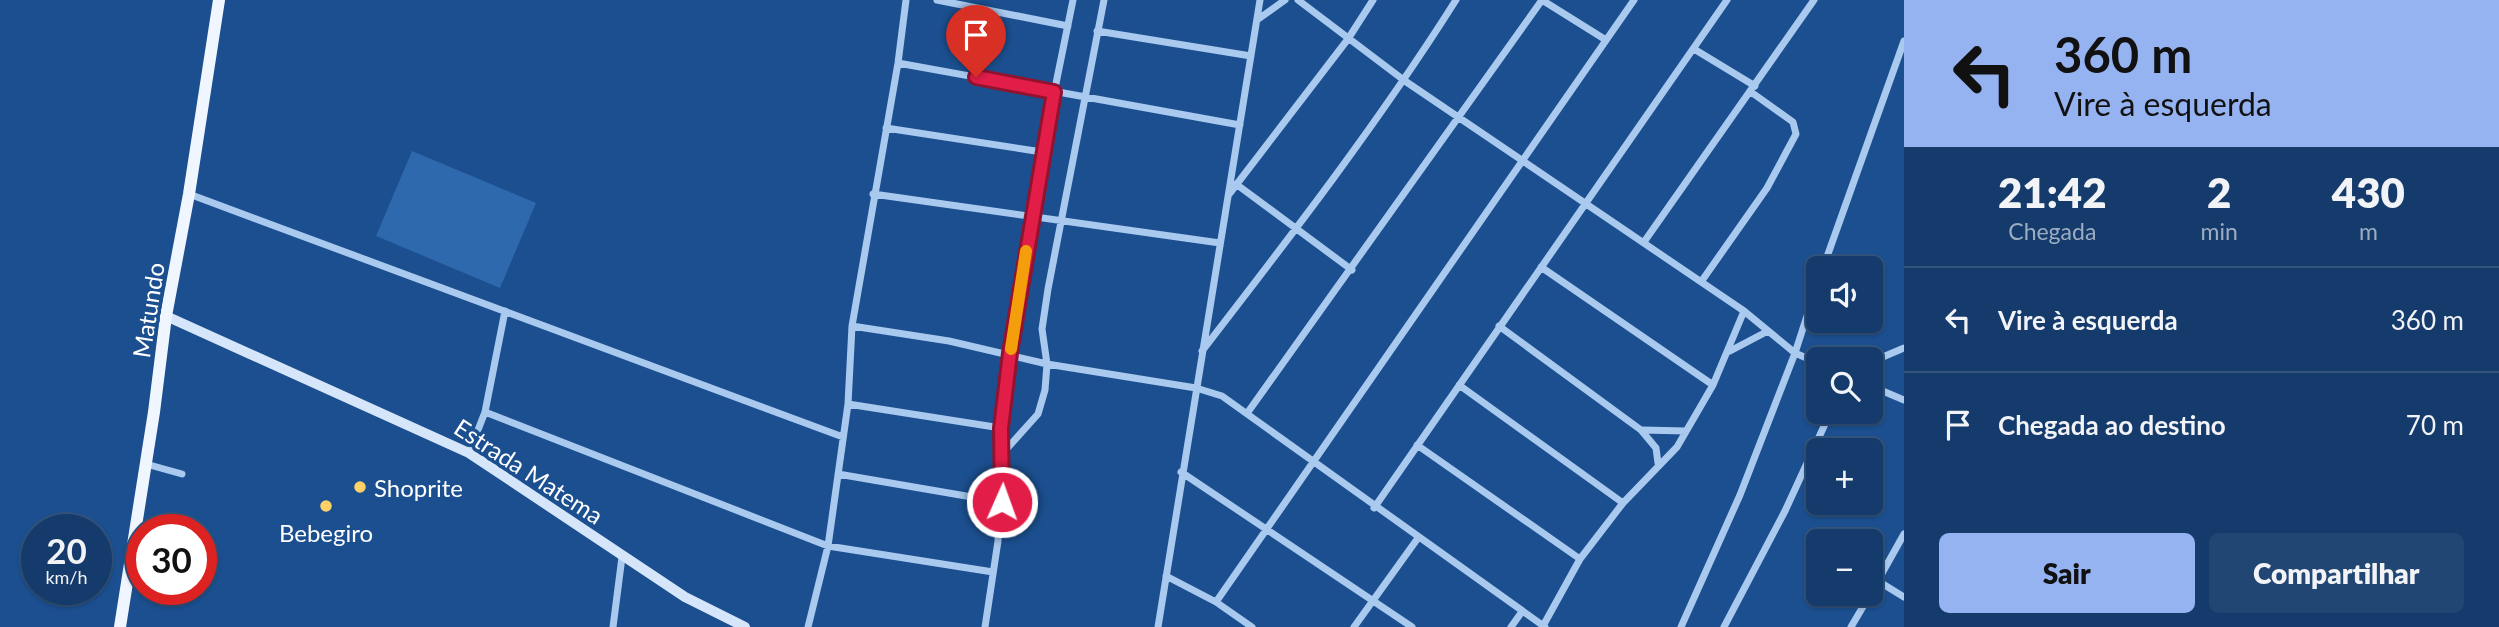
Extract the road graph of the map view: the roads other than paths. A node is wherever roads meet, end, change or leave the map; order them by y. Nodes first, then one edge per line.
1 (219, 0) edge
2 (905, 0) edge
3 (937, 0) edge
4 (1073, 0) edge
5 (1104, 0) edge
6 (1260, 0) edge
7 (1285, 0) edge
8 (1298, 0) edge
9 (1373, 0) edge
10 (1456, 0) edge
11 (1542, 0) edge
12 (1634, 0) edge
13 (1727, 0) edge
14 (1814, 0) edge
15 (1257, 20) junction
16 (1068, 26) junction
17 (1097, 31) junction
18 (1348, 38) junction
19 (1606, 40) junction
20 (1904, 41) edge
21 (1694, 49) junction
22 (1251, 56) junction
23 (898, 63) junction
24 (1405, 81) junction
25 (1753, 89) junction
26 (1054, 92) junction
27 (1083, 97) junction
28 (1459, 117) junction
29 (1240, 125) junction
30 (886, 128) junction
31 (1042, 152) junction
32 (1523, 160) junction
33 (1236, 184) junction
34 (190, 194) junction
35 (873, 194) junction
36 (1228, 195) junction
37 (1587, 203) junction
38 (1031, 218) junction
39 (1058, 222) junction
40 (1297, 229) junction
41 (1644, 242) junction
42 (1220, 243) junction
43 (1827, 256) edge
44 (1541, 267) junction
45 (1352, 270) junction
46 (1701, 282) junction
47 (505, 310) junction
48 (1744, 310) junction
49 (166, 316) junction
50 (1806, 319) edge
51 (852, 326) junction
52 (1499, 326) junction
53 (1768, 331) junction
54 (1904, 348) edge
55 (1202, 351) junction
56 (1729, 351) junction
57 (1010, 353) junction
58 (1795, 353) junction
59 (1883, 357) edge
60 (1806, 358) edge
61 (1047, 364) junction
62 (1459, 385) junction
63 (1713, 385) junction
64 (1196, 388) junction
65 (1883, 391) edge
66 (1904, 400) edge
67 (848, 404) junction
68 (485, 412) junction
69 (1248, 412) junction
70 (1825, 424) edge
71 (1001, 428) junction
72 (1641, 430) junction
73 (1686, 431) junction
74 (843, 437) junction
75 (1417, 445) junction
76 (469, 453) junction
77 (1003, 453) junction
78 (1313, 463) junction
79 (1658, 463) junction
80 (146, 464) junction
81 (1181, 471) junction
82 (182, 474) dead end
83 (838, 474) junction
84 (1002, 502) junction
85 (1623, 503) junction
86 (1374, 508) junction
87 (1267, 528) junction
88 (1904, 534) edge
89 (1418, 538) junction
90 (828, 546) junction
91 (622, 557) junction
92 (1580, 559) junction
93 (1883, 571) edge
94 (993, 572) junction
95 (1166, 576) junction
96 (1883, 583) edge
97 (1904, 597) edge
98 (1373, 600) junction
99 (1216, 602) junction
100 (1863, 606) edge
101 (1521, 613) junction
102 (1544, 626) edge
103 (120, 627) edge
104 (613, 627) edge
105 (745, 627) edge
106 (808, 627) edge
107 (985, 627) edge
108 (1158, 627) edge
109 (1252, 627) edge
110 (1354, 627) edge
111 (1412, 627) edge
112 (1511, 627) edge
113 (1681, 627) edge
114 (1724, 627) edge
115 (1851, 627) edge

1 - 34 main road, Matundo
2 - 23 street
3 - 16 street
4 - 16 street
5 - 17 street
6 - 15 street
7 - 15 street
8 - 18 street
9 - 18 street
10 - 24 street
11 - 19 street
11 - 28 street
12 - 19 street
13 - 21 street
14 - 25 street
15 - 22 street
16 - 26 street
17 - 22 street
17 - 27 street
18 - 24 street
18 - 33 street
19 - 32 street
20 - 43 street
21 - 25 street
21 - 37 street
22 - 29 street
23 - 26 street
23 - 30 street
24 - 28 street
24 - 40 street
25 - 41 street
25 - 46 street
26 - 27 street
26 - 31 street
27 - 29 street
27 - 39 street
28 - 32 street
28 - 45 street
29 - 36 street
30 - 31 street
30 - 35 street
31 - 38 street
32 - 37 street
32 - 78 street
33 - 36 street
33 - 40 street
34 - 47 street
34 - 49 main road, Matundo
35 - 38 street
35 - 51 street
36 - 42 street
37 - 41 street
37 - 44 street
38 - 39 street
38 - 57 street
39 - 42 street
39 - 61 street
40 - 45 street
40 - 55 street
41 - 46 street
42 - 55 street
44 - 52 street
44 - 63 street
45 - 69 street
46 - 48 street
47 - 68 street
47 - 74 street
48 - 53 street
48 - 56 street
49 - 76 street, Estrada Matema
49 - 80 main road, Matundo
50 - 58 street
51 - 57 street
51 - 67 street
52 - 62 street
52 - 72 street
53 - 56 street
53 - 58 street
54 - 59 street
55 - 64 street
56 - 63 street
57 - 61 street
57 - 71 street
58 - 60 street
58 - 113 street
61 - 64 street
61 - 77 street
62 - 75 street
62 - 85 street
63 - 73 street
64 - 69 street
64 - 81 street
65 - 66 street
67 - 71 street
67 - 74 street
68 - 76 street
68 - 90 street
69 - 78 street
70 - 114 street
71 - 77 street
72 - 73 street
72 - 79 street
73 - 79 street
74 - 83 street
75 - 86 street
75 - 92 street
76 - 91 street, Estrada Matema
77 - 84 street
78 - 86 street
78 - 87 street
79 - 85 street
80 - 82 street
80 - 103 main road, Matundo
81 - 87 street
81 - 95 street
83 - 84 street
83 - 90 street
84 - 94 street
85 - 92 street
86 - 89 street
87 - 98 street
87 - 99 street
88 - 93 street
89 - 98 street
89 - 101 street
90 - 94 street
90 - 106 street
91 - 104 street
91 - 105 street, Estrada Matema
92 - 102 street
94 - 107 street
95 - 99 street
95 - 108 street
96 - 97 street
98 - 110 street
98 - 111 street
99 - 109 street
100 - 115 street
101 - 102 street
101 - 112 street

